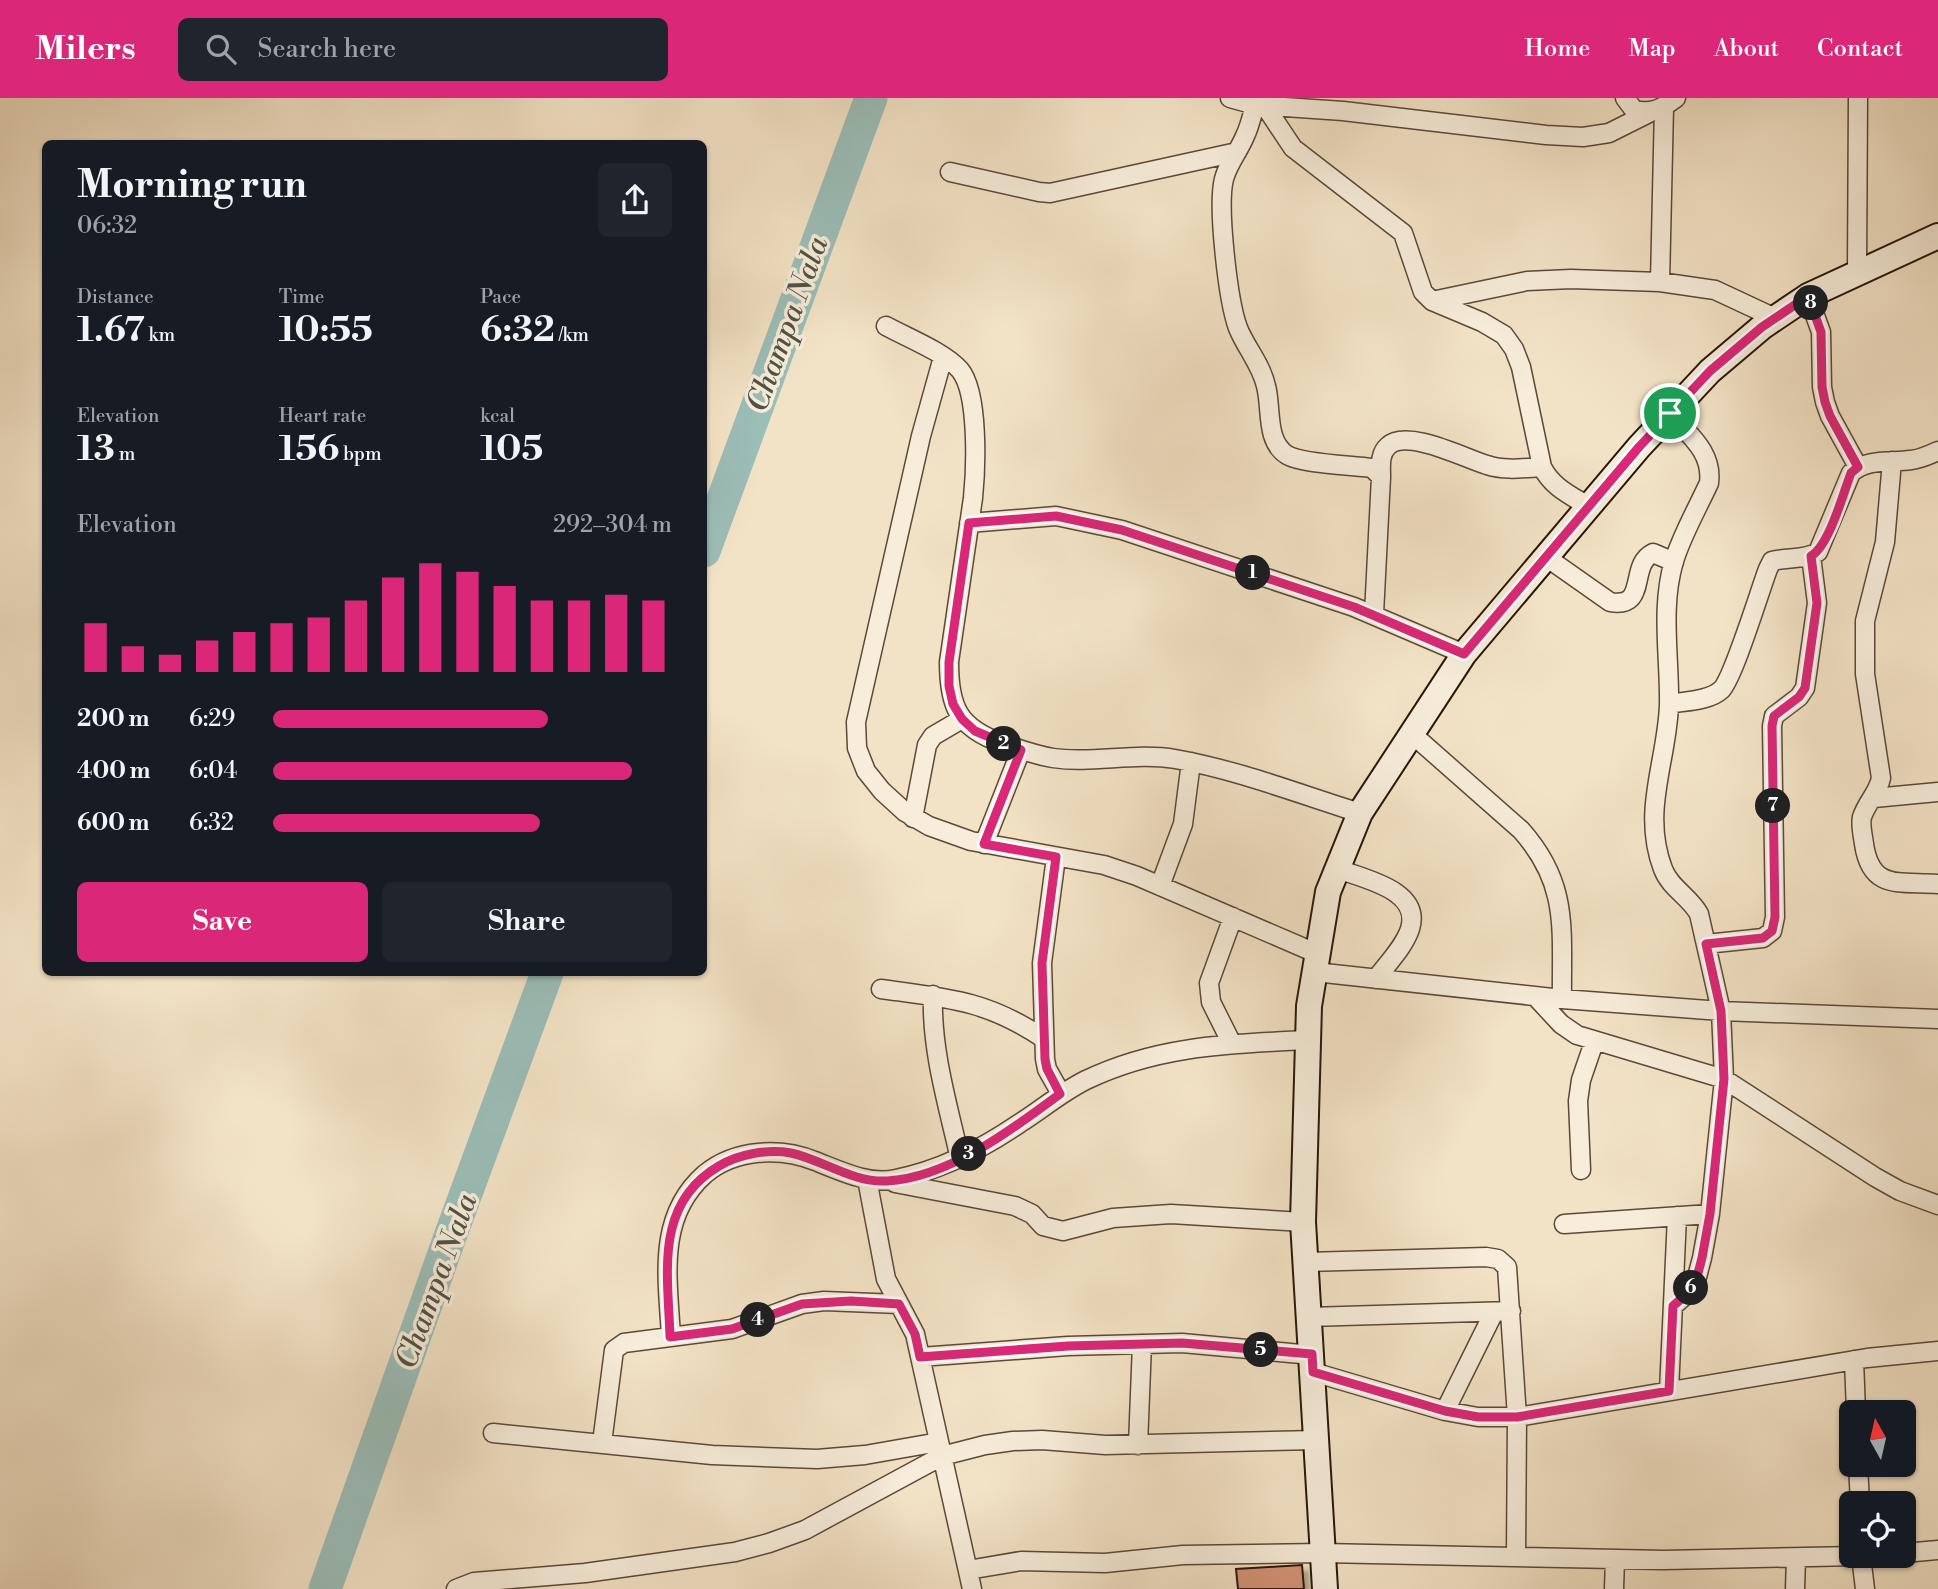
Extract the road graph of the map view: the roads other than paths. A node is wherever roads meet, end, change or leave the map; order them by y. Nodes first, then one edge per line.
1 (1230, 98) edge
2 (1625, 98) edge
3 (1858, 98) edge
4 (1260, 105) junction
5 (1663, 106) edge
6 (1237, 152) junction
7 (950, 172) dead end
8 (1938, 236) edge
9 (1857, 271) junction
10 (1660, 282) junction
11 (1808, 296) junction
12 (1432, 301) junction
13 (1775, 318) junction
14 (886, 326) dead end
15 (943, 357) junction
16 (1670, 413) junction
17 (1938, 451) edge
18 (1892, 461) junction
19 (1542, 467) junction
20 (1858, 467) junction
21 (1381, 478) junction
22 (1588, 506) junction
23 (969, 523) junction
24 (1811, 556) junction
25 (1546, 557) junction
26 (1674, 562) junction
27 (1374, 614) junction
28 (1464, 654) junction
29 (1669, 704) junction
30 (962, 719) junction
31 (1412, 734) junction
32 (1021, 750) junction
33 (1191, 762) junction
34 (1938, 792) edge
35 (1874, 798) junction
36 (1360, 813) junction
37 (913, 818) junction
38 (984, 844) junction
39 (1056, 857) junction
40 (1338, 869) junction
41 (1938, 884) edge
42 (1160, 886) junction
43 (1233, 917) junction
44 (1706, 944) junction
45 (1316, 963) junction
46 (1376, 979) junction
47 (881, 989) dead end
48 (933, 995) junction
49 (1535, 996) junction
50 (1562, 999) junction
51 (1721, 1011) junction
52 (1938, 1018) edge
53 (1043, 1038) junction
54 (1308, 1040) junction
55 (1594, 1042) junction
56 (1232, 1044) junction
57 (1724, 1079) junction
58 (1060, 1094) junction
59 (960, 1159) junction
60 (1581, 1170) dead end
61 (867, 1179) junction
62 (886, 1181) junction
63 (1938, 1205) edge
64 (1710, 1214) junction
65 (1677, 1216) junction
66 (1303, 1222) junction
67 (1564, 1224) dead end
68 (1306, 1262) junction
69 (899, 1304) junction
70 (1673, 1306) junction
71 (1503, 1311) junction
72 (1309, 1317) junction
73 (670, 1337) junction
74 (1142, 1344) junction
75 (1938, 1351) edge
76 (920, 1357) junction
77 (1854, 1360) junction
78 (1312, 1363) junction
79 (1669, 1391) junction
80 (1856, 1400) edge
81 (1445, 1411) junction
82 (1517, 1417) junction
83 (493, 1433) dead end
84 (1317, 1440) junction
85 (602, 1443) junction
86 (1138, 1445) junction
87 (941, 1449) junction
88 (1938, 1550) edge
89 (1916, 1552) edge
90 (1323, 1553) junction
91 (1517, 1557) junction
92 (1839, 1557) edge
93 (1796, 1558) junction
94 (1615, 1559) junction
95 (1861, 1568) edge
96 (968, 1570) junction
97 (456, 1589) edge
98 (972, 1589) edge
99 (1325, 1589) edge
100 (1614, 1589) edge
101 (1795, 1589) edge
102 (1865, 1589) edge

1 - 4 street
2 - 5 street
3 - 9 street
4 - 5 street
4 - 6 street
4 - 12 street
5 - 10 street
6 - 7 street
6 - 21 street
8 - 9 main road
9 - 11 main road
10 - 12 street
10 - 13 street
11 - 13 main road
11 - 20 street
12 - 19 street
13 - 16 main road
14 - 15 street
15 - 23 street
15 - 37 street
16 - 22 main road
16 - 26 street
17 - 18 street
18 - 20 street
18 - 35 street
19 - 21 street
19 - 22 street
20 - 24 street
21 - 27 street
22 - 25 main road
23 - 27 street
23 - 30 street
24 - 29 street
24 - 44 street
25 - 26 street
25 - 28 main road
26 - 29 street
27 - 28 street
28 - 31 main road
29 - 44 street
30 - 32 street
30 - 37 street
31 - 36 main road
31 - 50 street
32 - 33 street
32 - 38 street
33 - 36 street
33 - 42 street
34 - 35 street
35 - 41 street
36 - 40 main road
37 - 38 street
38 - 39 street
39 - 42 street
39 - 53 street
40 - 45 main road
40 - 46 street
42 - 43 street
43 - 45 street
43 - 56 street
44 - 51 street
45 - 46 street
45 - 54 main road
46 - 49 street
47 - 48 street
48 - 53 street
48 - 59 street
49 - 50 street
49 - 55 street
50 - 51 street
51 - 52 street
51 - 57 street
53 - 58 street
54 - 56 street
54 - 66 main road
55 - 57 street
55 - 60 street
56 - 58 street
57 - 63 street
57 - 64 street
58 - 59 street
59 - 62 street
61 - 62 street
61 - 69 street
61 - 73 street
62 - 66 street
64 - 65 street
64 - 70 street
65 - 67 street
65 - 70 street
66 - 68 main road
68 - 71 street
68 - 72 main road
69 - 73 street
69 - 76 street
70 - 79 street
71 - 72 street
71 - 81 street
71 - 82 street
72 - 78 main road
73 - 85 street
74 - 76 street
74 - 78 street
74 - 86 street
75 - 77 street
76 - 87 street
77 - 79 street
77 - 80 street
78 - 81 street
78 - 84 main road
79 - 82 street
81 - 82 street
82 - 91 street
83 - 85 street
84 - 86 street
84 - 90 main road
85 - 87 street
86 - 87 street
87 - 96 street
87 - 97 street
88 - 89 street
90 - 91 street
90 - 96 street
90 - 99 main road
91 - 94 street
92 - 93 street
93 - 94 street
93 - 101 street
94 - 100 street
95 - 102 street
96 - 98 street

